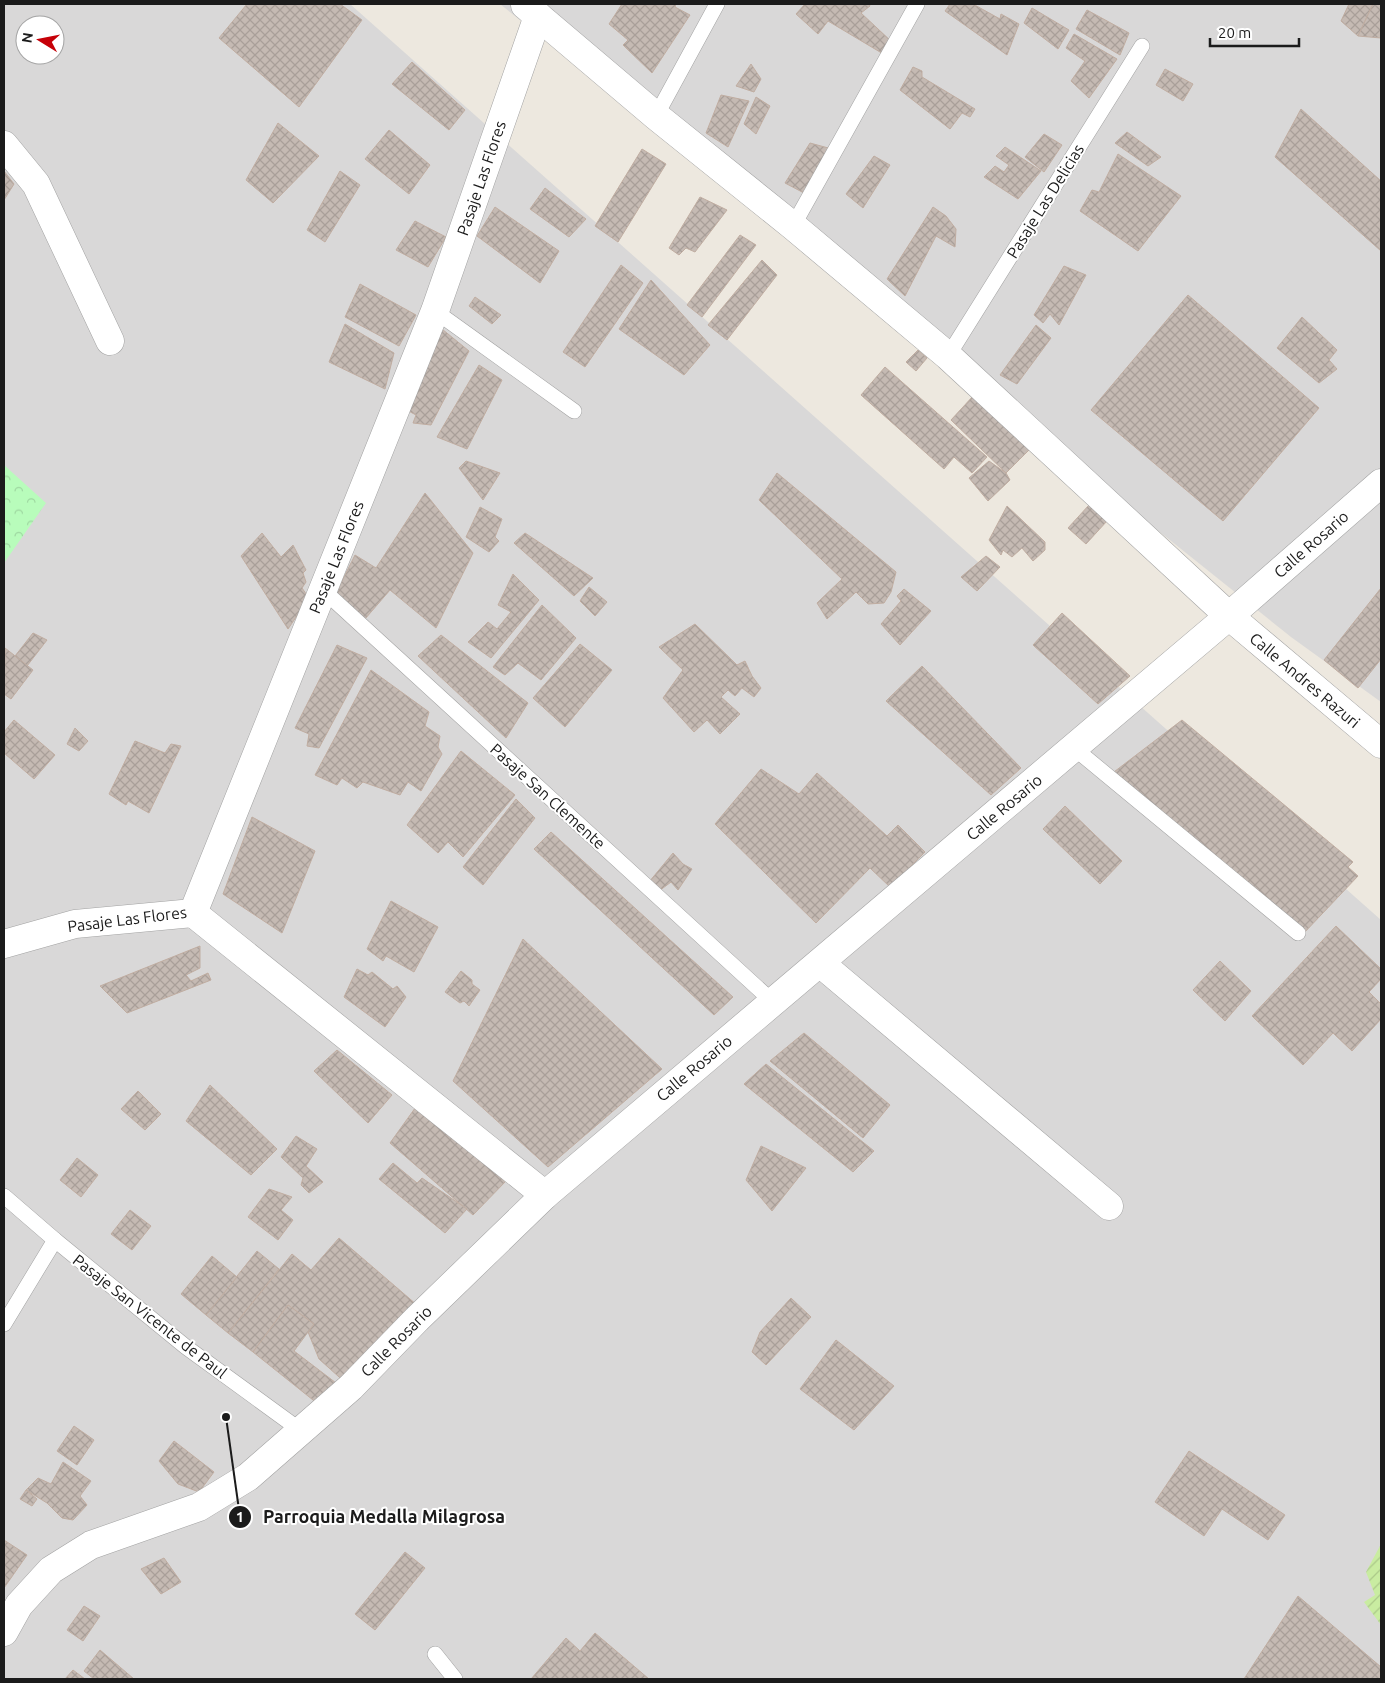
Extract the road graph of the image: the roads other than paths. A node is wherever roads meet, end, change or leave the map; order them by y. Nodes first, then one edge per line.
1 (717, 4) edge
2 (917, 4) edge
3 (536, 8) edge
4 (1142, 46) dead end
5 (656, 116) junction
6 (4, 145) edge
7 (793, 226) junction
8 (435, 312) junction
9 (110, 341) dead end
10 (948, 356) junction
11 (574, 411) dead end
12 (1381, 483) edge
13 (323, 590) junction
14 (1229, 616) junction
15 (1381, 744) edge
16 (1074, 748) junction
17 (193, 913) junction
18 (1298, 933) dead end
19 (4, 944) edge
20 (820, 962) junction
21 (773, 1002) junction
22 (545, 1195) junction
23 (4, 1196) edge
24 (1109, 1206) dead end
25 (55, 1240) junction
26 (4, 1324) edge
27 (300, 1430) junction
28 (4, 1632) edge
29 (435, 1654) dead end
30 (455, 1679) edge

1 - 5 lane
2 - 7 lane
3 - 5 street, Calle Andres Razuri
3 - 8 street, Pasaje Las Flores
4 - 10 lane, Pasaje Las Delicias
5 - 7 street, Calle Andres Razuri
6 - 9 street
7 - 10 street, Calle Andres Razuri
8 - 11 lane
8 - 13 street, Pasaje Las Flores
10 - 14 street, Calle Andres Razuri
12 - 14 street, Calle Rosario
13 - 17 street, Pasaje Las Flores
13 - 21 lane, Pasaje San Clemente
14 - 15 street, Calle Andres Razuri
14 - 16 street, Calle Rosario
16 - 18 lane
16 - 20 street, Calle Rosario
17 - 19 street, Pasaje Las Flores
17 - 22 street
20 - 21 street, Calle Rosario
20 - 24 street
21 - 22 street, Calle Rosario
22 - 27 street, Calle Rosario
23 - 25 lane, Pasaje San Vicente de Paul
25 - 26 lane
25 - 27 lane, Pasaje San Vicente de Paul
27 - 28 street, Calle Rosario
29 - 30 lane

